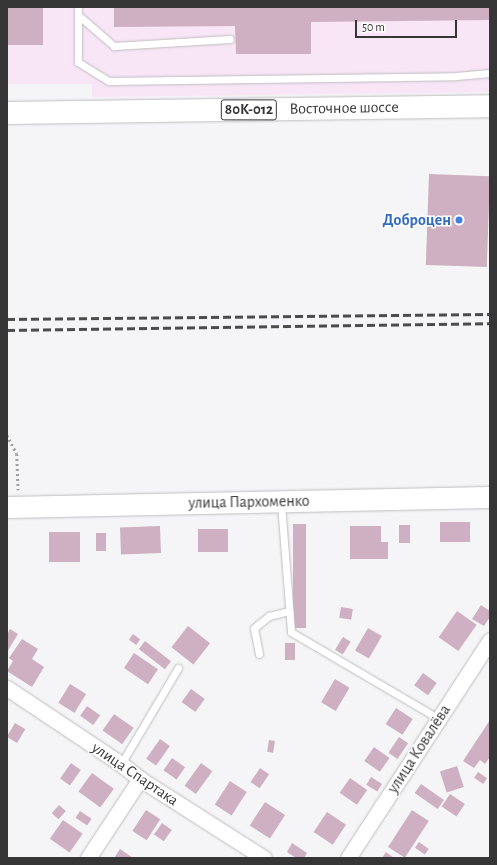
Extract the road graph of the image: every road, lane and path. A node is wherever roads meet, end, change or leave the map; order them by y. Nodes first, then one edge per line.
1 (78, 7) edge
2 (78, 15) junction
3 (230, 39) dead end
4 (490, 73) edge
5 (490, 106) edge
6 (7, 113) edge
7 (7, 435) edge
8 (490, 497) edge
9 (281, 502) junction
10 (12, 507) edge
11 (289, 611) junction
12 (490, 640) edge
13 (259, 654) dead end
14 (178, 668) dead end
15 (7, 688) edge
16 (439, 719) junction
17 (121, 764) junction
18 (140, 779) junction
19 (88, 858) edge
20 (264, 858) edge
21 (348, 858) edge

1 - 2 lane
2 - 3 lane
2 - 4 lane
5 - 6 main road, Восточное шоссе / 80К-012
7 - 10 path
8 - 9 main road, улица Пархоменко
9 - 10 main road, улица Пархоменко
9 - 11 lane
11 - 13 lane
11 - 16 lane
12 - 16 street, улица Ковалёва
14 - 17 lane
15 - 17 street, улица Спартака
16 - 21 street, улица Ковалёва
17 - 18 street, улица Спартака
18 - 19 street
18 - 20 street, улица Спартака

